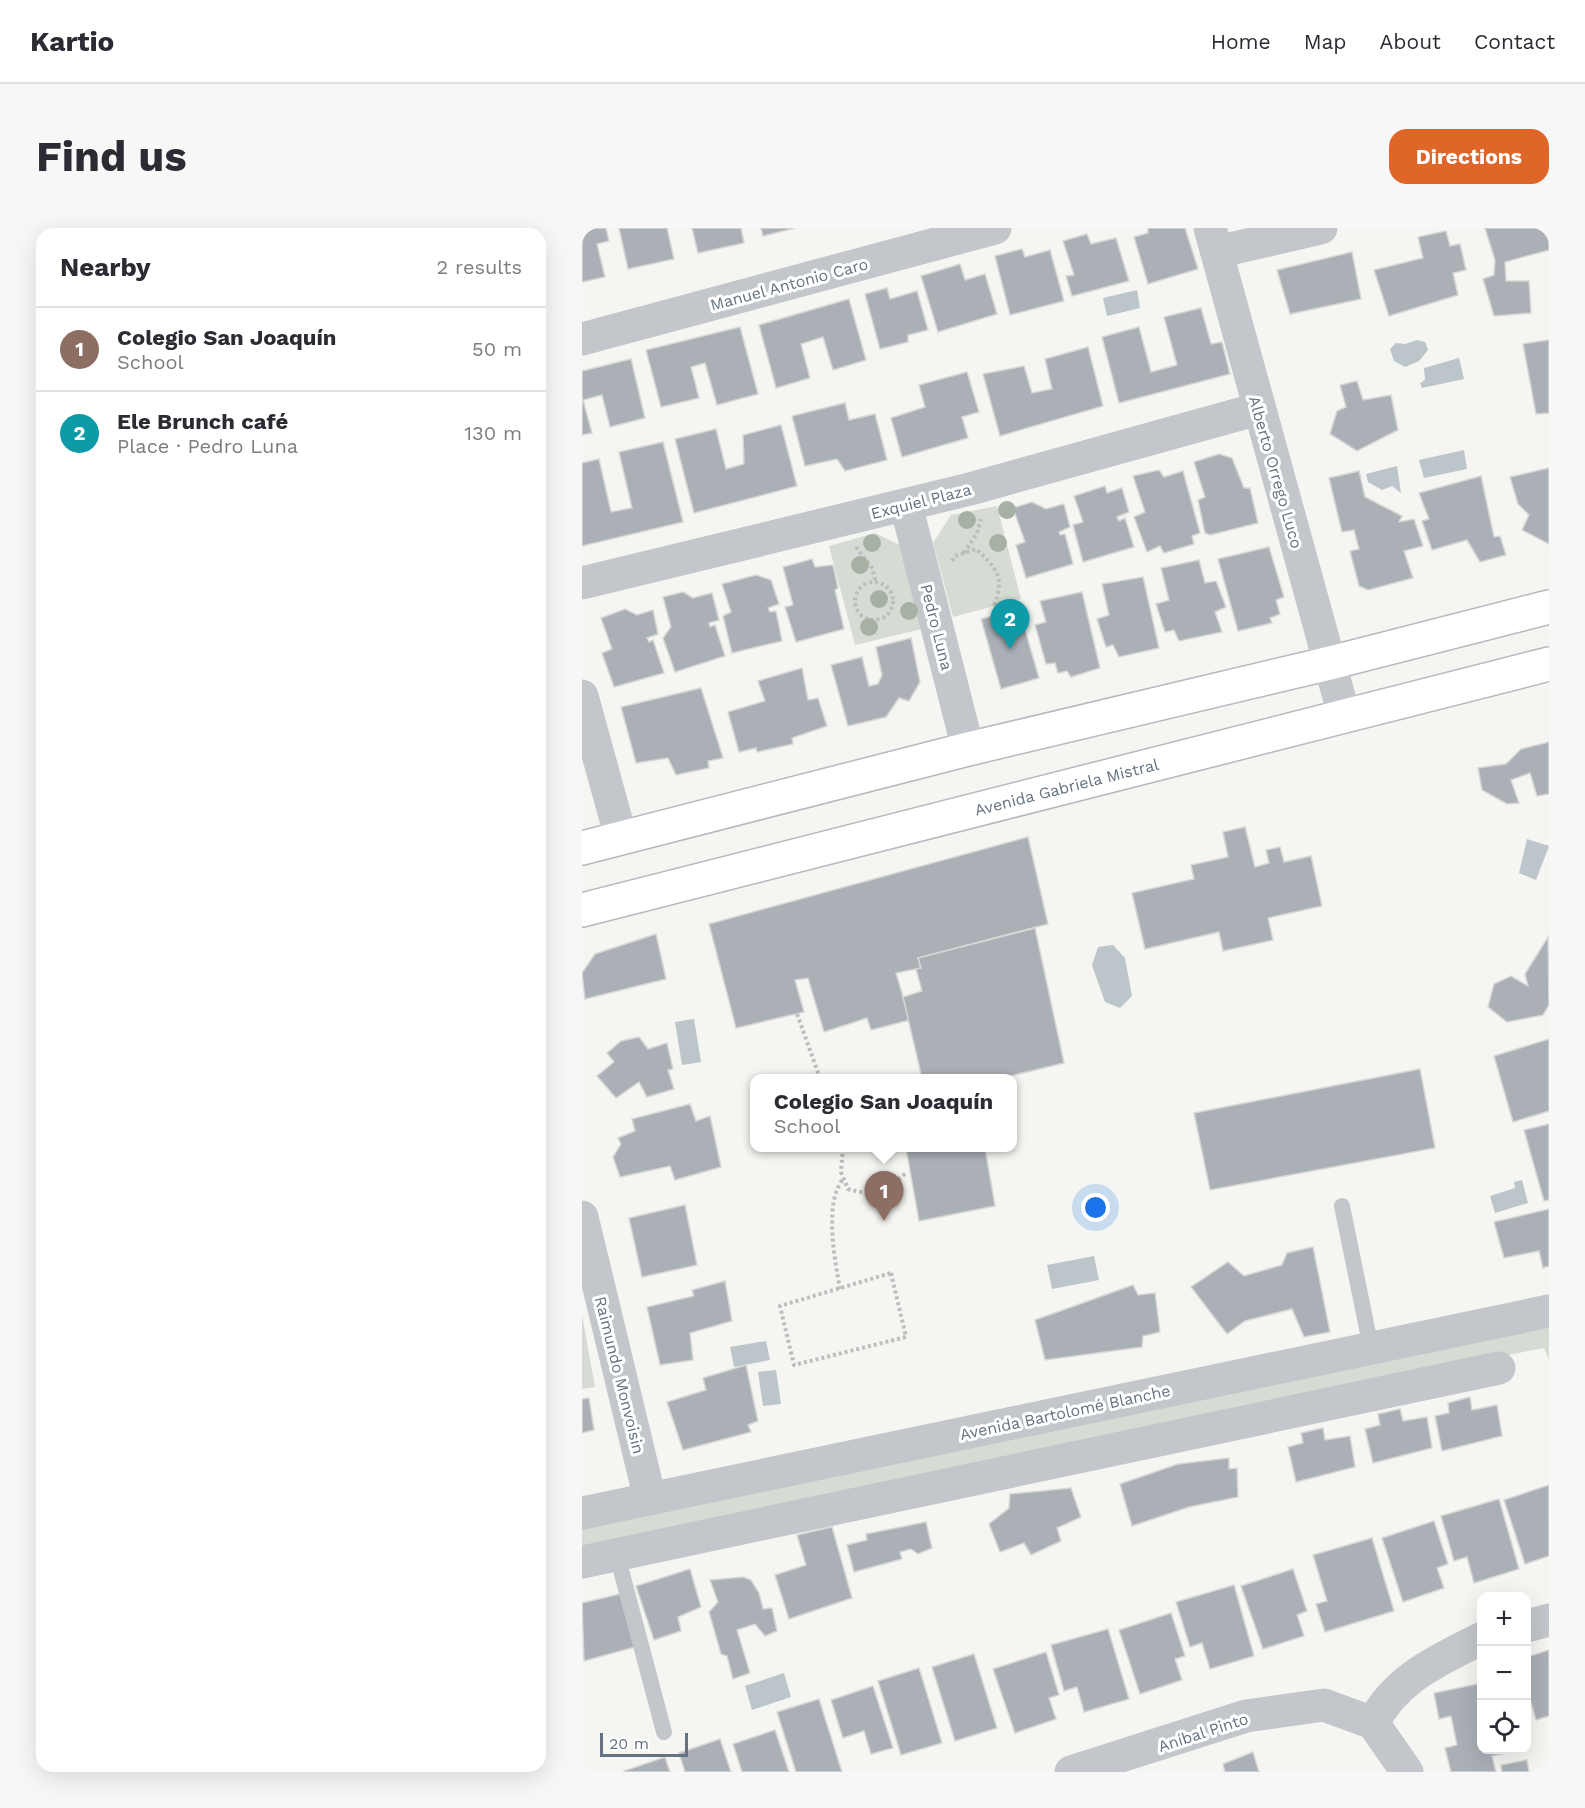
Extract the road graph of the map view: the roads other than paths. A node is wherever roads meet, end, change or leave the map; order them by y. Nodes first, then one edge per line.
1 (995, 228) edge
2 (1321, 228) edge
3 (1214, 240) edge
4 (582, 339) edge
5 (1258, 409) junction
6 (906, 505) junction
7 (582, 583) edge
8 (1549, 607) edge
9 (1330, 663) junction
10 (1549, 664) edge
11 (582, 696) edge
12 (1344, 716) junction
13 (968, 749) junction
14 (621, 838) junction
15 (582, 848) edge
16 (582, 910) edge
17 (1342, 1206) dead end
18 (582, 1217) edge
19 (1549, 1311) edge
20 (1371, 1348) junction
21 (1499, 1368) dead end
22 (650, 1498) junction
23 (582, 1513) edge
24 (617, 1555) junction
25 (582, 1562) edge
26 (1549, 1620) edge
27 (1531, 1625) edge
28 (1477, 1641) edge
29 (1373, 1723) junction
30 (664, 1732) dead end
31 (1071, 1772) edge
32 (1407, 1772) edge

1 - 4 street, Manuel Antonio Caro
2 - 3 street
3 - 5 street, Alberto Orrego Luco
5 - 6 street, Exquiel Plaza
5 - 9 street, Alberto Orrego Luco
6 - 7 street, Exquiel Plaza
6 - 13 street, Pedro Luna
8 - 9 main road
9 - 12 street, Alberto Orrego Luco
9 - 13 main road
10 - 12 main road, Avenida Gabriela Mistral
11 - 14 street
12 - 16 main road, Avenida Gabriela Mistral
13 - 14 main road
14 - 15 main road
17 - 20 lane
18 - 22 street, Raimundo Monvoisin
19 - 20 street, Avenida Bartolomé Blanche
20 - 22 street, Avenida Bartolomé Blanche
21 - 24 street
22 - 23 street, Avenida Bartolomé Blanche
24 - 25 street
24 - 30 lane
26 - 27 street
28 - 29 street
29 - 31 street, Aníbal Pinto
29 - 32 street

